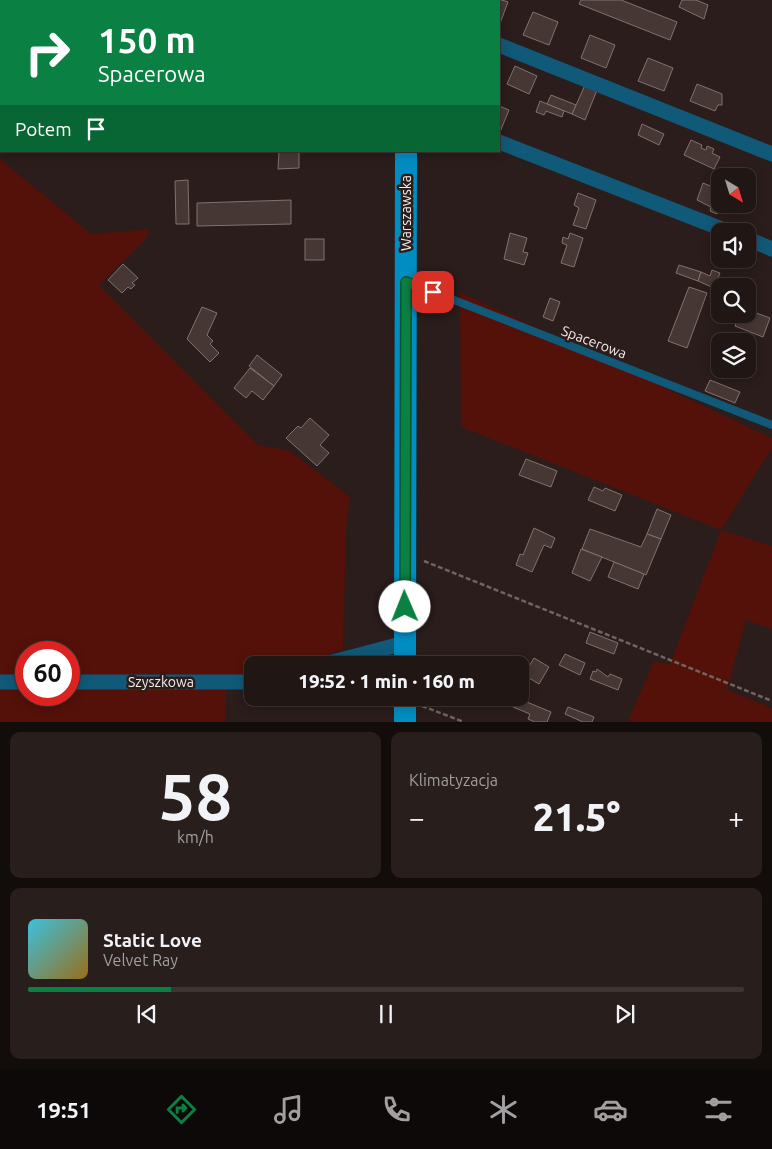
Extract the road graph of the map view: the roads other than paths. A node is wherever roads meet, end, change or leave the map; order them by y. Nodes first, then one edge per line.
1 (500, 45) edge
2 (500, 142) edge
3 (406, 152) edge
4 (772, 154) edge
5 (711, 225) edge
6 (756, 242) edge
7 (772, 249) edge
8 (406, 282) junction
9 (772, 425) edge
10 (405, 643) junction
11 (355, 656) edge
12 (405, 656) edge
13 (0, 682) edge
14 (15, 682) edge
15 (80, 682) edge
16 (244, 682) edge

1 - 4 street
2 - 5 street
3 - 8 main road, Warszawska
6 - 7 street
8 - 9 lane, Spacerowa
8 - 10 main road, Warszawska
10 - 11 street
10 - 12 main road, Warszawska
13 - 14 street
15 - 16 street, Szyszkowa

